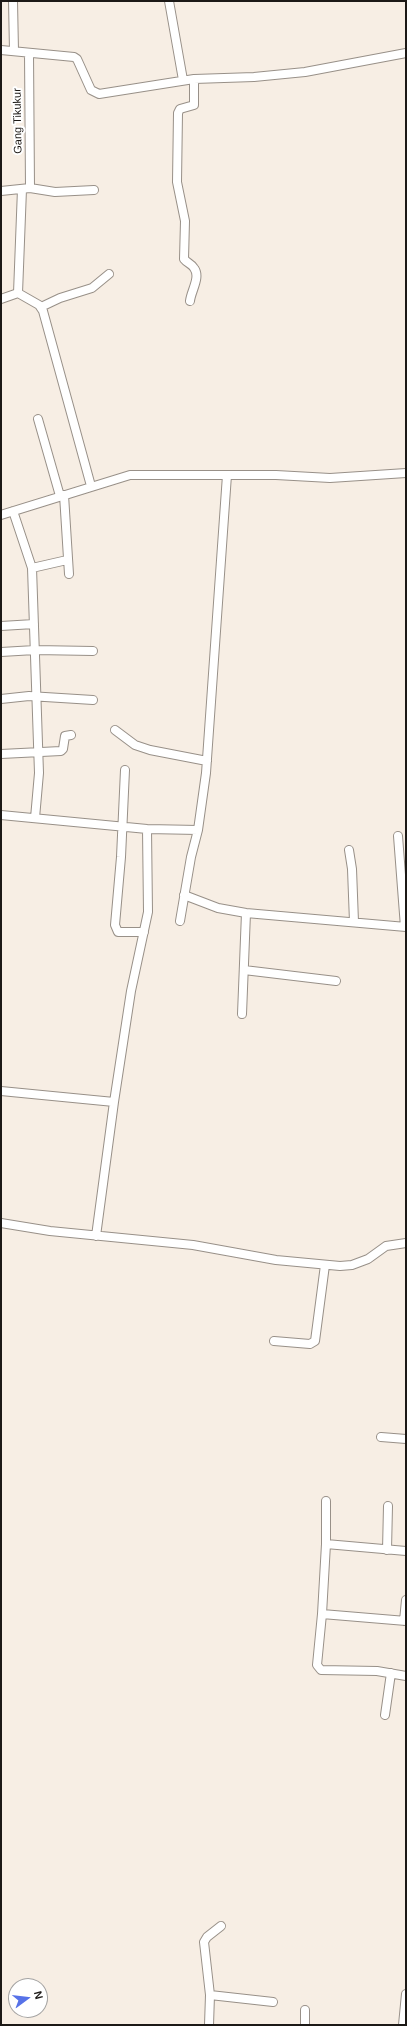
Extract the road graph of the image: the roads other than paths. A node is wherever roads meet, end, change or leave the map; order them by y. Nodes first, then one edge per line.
1 (13, 1) edge
2 (169, 1) edge
3 (1, 50) edge
4 (14, 51) junction
5 (29, 53) junction
6 (406, 53) edge
7 (194, 79) junction
8 (183, 80) junction
9 (26, 188) junction
10 (94, 190) dead end
11 (1, 191) edge
12 (109, 274) dead end
13 (18, 293) junction
14 (1, 299) edge
15 (190, 301) dead end
16 (41, 307) junction
17 (38, 419) dead end
18 (406, 473) edge
19 (227, 475) junction
20 (92, 486) junction
21 (62, 495) junction
22 (13, 511) junction
23 (1, 515) edge
24 (67, 560) junction
25 (32, 568) junction
26 (69, 574) dead end
27 (34, 624) junction
28 (1, 626) edge
29 (35, 650) junction
30 (93, 651) dead end
31 (1, 652) edge
32 (36, 697) junction
33 (1, 699) edge
34 (93, 700) dead end
35 (115, 730) dead end
36 (71, 735) dead end
37 (38, 753) junction
38 (1, 754) edge
39 (207, 761) junction
40 (125, 770) dead end
41 (1, 816) edge
42 (35, 818) junction
43 (123, 827) junction
44 (147, 829) junction
45 (198, 830) junction
46 (398, 836) dead end
47 (349, 850) dead end
48 (184, 895) junction
49 (246, 912) junction
50 (180, 921) dead end
51 (354, 922) junction
52 (405, 927) edge
53 (144, 932) junction
54 (244, 970) junction
55 (336, 981) dead end
56 (242, 1014) dead end
57 (1, 1091) edge
58 (114, 1102) junction
59 (1, 1223) edge
60 (96, 1236) junction
61 (406, 1243) edge
62 (325, 1265) junction
63 (274, 1341) dead end
64 (381, 1436) dead end
65 (406, 1440) edge
66 (326, 1501) dead end
67 (388, 1506) dead end
68 (326, 1544) junction
69 (387, 1550) junction
70 (406, 1551) edge
71 (406, 1600) edge
72 (322, 1614) junction
73 (405, 1621) edge
74 (391, 1673) junction
75 (406, 1676) edge
76 (386, 1714) dead end
77 (221, 1926) dead end
78 (406, 1994) edge
79 (210, 1995) junction
80 (273, 2002) dead end
81 (305, 2010) dead end
82 (209, 2025) edge
83 (305, 2025) edge
84 (403, 2025) edge

1 - 4 street
2 - 8 street
3 - 4 street
4 - 5 street
5 - 8 street
5 - 9 street, Gang Tikukur
6 - 7 street
7 - 8 street
7 - 15 street
9 - 10 street
9 - 11 street
9 - 13 street, Gang Tikukur
12 - 16 street
13 - 14 street
13 - 16 street
16 - 20 street
17 - 21 street
18 - 19 street
19 - 20 street
19 - 39 street
20 - 21 street
21 - 22 street
21 - 24 street
22 - 23 street
22 - 25 street
24 - 25 street
24 - 26 street
25 - 27 street
27 - 28 street
27 - 29 street
29 - 30 street
29 - 31 street
29 - 32 street
32 - 33 street
32 - 34 street
32 - 37 street
35 - 39 street
36 - 37 street
37 - 38 street
37 - 42 street
39 - 45 street
40 - 43 street
41 - 42 street
41 - 43 street
42 - 43 street
43 - 44 street
43 - 53 street
44 - 45 street
44 - 53 street
45 - 48 street
46 - 52 street
47 - 51 street
48 - 49 street
48 - 50 street
49 - 51 street
49 - 54 street
51 - 52 street
53 - 58 street
54 - 55 street
54 - 56 street
57 - 58 street
58 - 60 street
59 - 60 street
60 - 62 street
61 - 62 street
62 - 63 street
64 - 65 street
66 - 68 street
67 - 69 street
68 - 69 street
68 - 72 street
69 - 70 street
71 - 73 street
72 - 73 street
72 - 74 street
74 - 75 street
74 - 76 street
77 - 79 street
78 - 84 street
79 - 80 street
79 - 82 street
81 - 83 street

